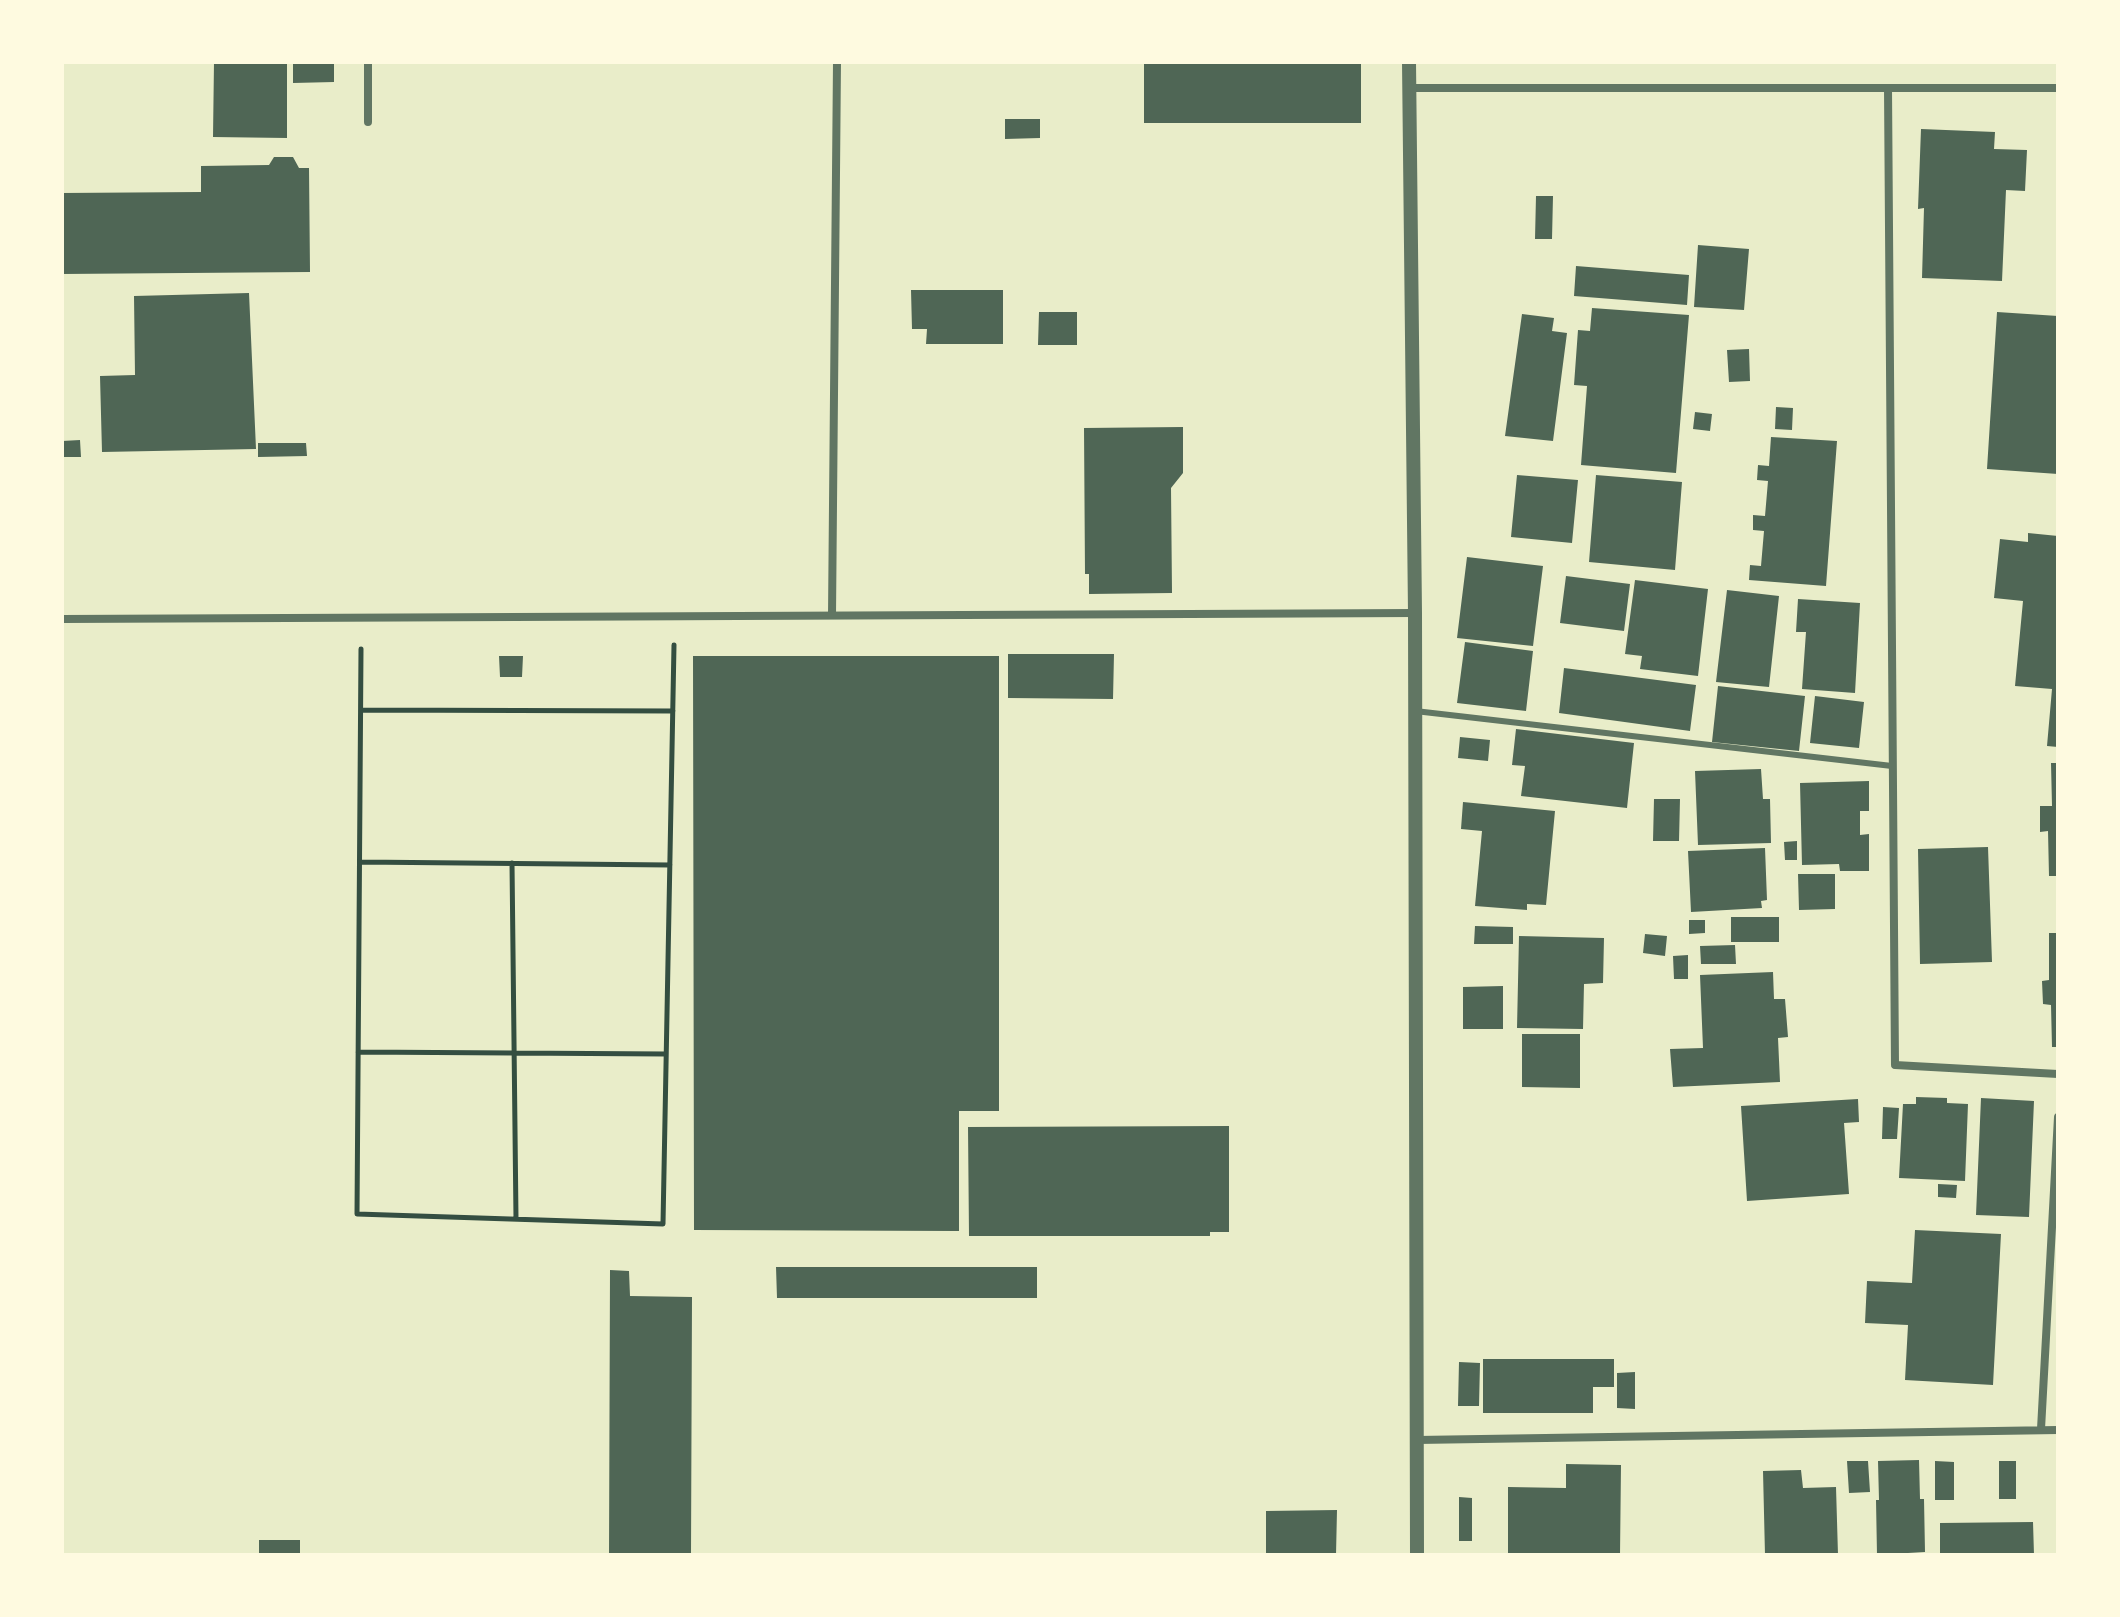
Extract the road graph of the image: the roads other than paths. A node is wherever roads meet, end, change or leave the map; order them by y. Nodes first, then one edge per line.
1 (368, 62) edge
2 (837, 62) edge
3 (1409, 62) edge
4 (1410, 88) junction
5 (1888, 88) junction
6 (2058, 88) edge
7 (368, 122) dead end
8 (1415, 613) junction
9 (832, 615) junction
10 (62, 619) edge
11 (1415, 711) junction
12 (1892, 766) junction
13 (2058, 1074) edge
14 (2058, 1117) edge
15 (2041, 1429) junction
16 (2058, 1430) edge
17 (1417, 1440) junction
18 (1417, 1555) edge

1 - 7 street
2 - 9 street
3 - 4 street
4 - 5 street
4 - 8 street
5 - 6 street
5 - 12 street
8 - 9 street
8 - 11 street
9 - 10 street
11 - 12 lane
11 - 17 street
12 - 13 street
14 - 15 street
15 - 16 street
15 - 17 street
17 - 18 street

